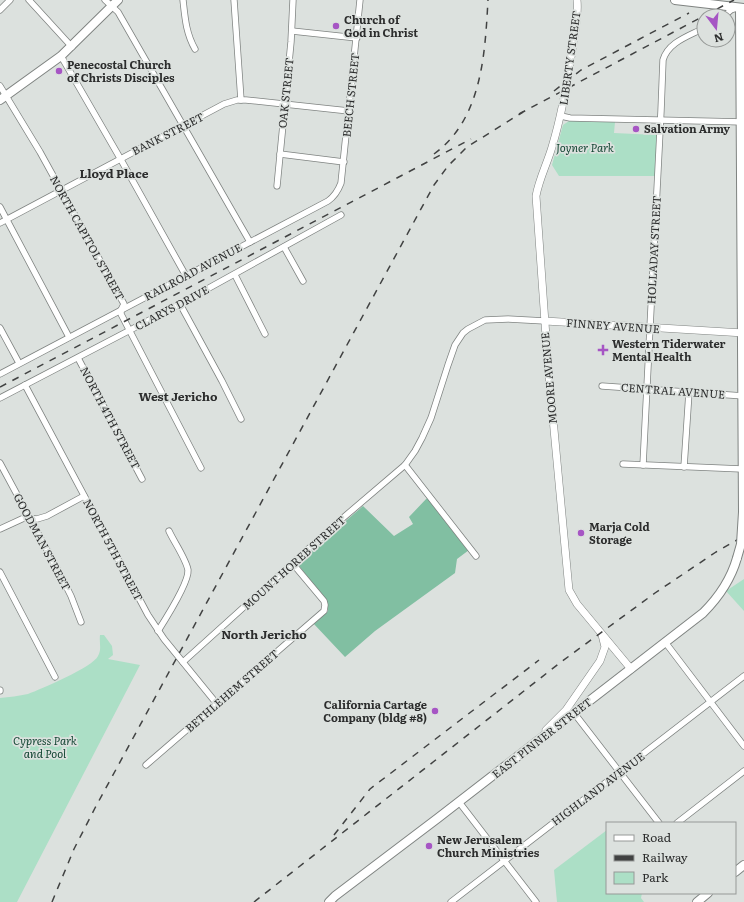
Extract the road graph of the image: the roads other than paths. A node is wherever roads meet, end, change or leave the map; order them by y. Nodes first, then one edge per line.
1 (10, 0) edge
2 (29, 0) edge
3 (105, 0) edge
4 (184, 0) edge
5 (234, 0) edge
6 (293, 0) edge
7 (360, 0) edge
8 (577, 0) edge
9 (675, 0) edge
10 (690, 1) edge
11 (115, 3) edge
12 (742, 8) edge
13 (0, 10) edge
14 (292, 31) junction
15 (696, 32) edge
16 (357, 38) junction
17 (72, 47) junction
18 (195, 49) dead end
19 (61, 56) junction
20 (0, 86) edge
21 (3, 98) edge
22 (241, 100) junction
23 (285, 104) junction
24 (349, 111) junction
25 (561, 116) junction
26 (661, 120) junction
27 (742, 122) edge
28 (183, 125) junction
29 (280, 154) junction
30 (120, 158) junction
31 (344, 162) junction
32 (276, 186) dead end
33 (742, 187) edge
34 (339, 189) joint
35 (61, 191) junction
36 (0, 207) edge
37 (341, 215) dead end
38 (7, 220) junction
39 (0, 223) edge
40 (250, 242) junction
41 (284, 247) junction
42 (235, 275) junction
43 (186, 276) junction
44 (303, 281) dead end
45 (180, 304) junction
46 (121, 310) junction
47 (545, 321) junction
48 (0, 328) edge
49 (650, 328) junction
50 (130, 330) junction
51 (743, 333) edge
52 (265, 334) dead end
53 (69, 337) junction
54 (78, 358) junction
55 (19, 363) junction
56 (0, 374) edge
57 (25, 385) junction
58 (602, 386) dead end
59 (647, 390) junction
60 (689, 392) junction
61 (743, 396) edge
62 (0, 398) edge
63 (241, 419) dead end
64 (0, 463) edge
65 (623, 464) dead end
66 (405, 465) junction
67 (643, 465) junction
68 (684, 467) junction
69 (202, 468) dead end
70 (742, 469) junction
71 (142, 479) dead end
72 (84, 496) junction
73 (29, 518) junction
74 (0, 529) edge
75 (169, 531) dead end
76 (476, 556) dead end
77 (293, 564) junction
78 (0, 572) edge
79 (81, 622) dead end
80 (158, 631) junction
81 (602, 633) junction
82 (665, 642) junction
83 (183, 662) junction
84 (631, 669) junction
85 (744, 676) edge
86 (55, 677) dead end
87 (710, 702) junction
88 (217, 704) junction
89 (574, 713) junction
90 (744, 746) edge
91 (512, 761) junction
92 (146, 765) dead end
93 (744, 771) edge
94 (620, 772) junction
95 (459, 802) junction
96 (658, 822) edge
97 (678, 822) edge
98 (504, 861) junction
99 (744, 865) edge
100 (736, 871) edge
101 (707, 894) edge
102 (329, 902) edge
103 (451, 902) edge
104 (536, 902) edge
105 (697, 902) edge

1 - 13 street
2 - 17 street
3 - 11 street
4 - 18 street
5 - 22 street
6 - 14 street, OAK STREET
7 - 16 street, BEECH STREET
8 - 25 street, LIBERTY STREET
9 - 10 main road
10 - 12 main road
11 - 17 main road
11 - 28 street
12 - 27 main road, EAST PINNER STREET
14 - 16 street
14 - 23 street, OAK STREET
15 - 26 street, HOLLADAY STREET
16 - 24 street, BEECH STREET
17 - 19 main road
19 - 21 main road
19 - 30 street
20 - 21 street, NORTH CAPITOL STREET
21 - 35 street, NORTH CAPITOL STREET
22 - 23 street, BANK STREET
22 - 28 street, BANK STREET
23 - 24 street, BANK STREET
23 - 29 street, OAK STREET
24 - 31 street, BEECH STREET
25 - 26 street
25 - 47 street, MOORE AVENUE
26 - 27 street
26 - 49 street, HOLLADAY STREET
27 - 33 main road, EAST PINNER STREET
28 - 30 street, BANK STREET
28 - 40 street
29 - 31 street
29 - 32 street, OAK STREET
30 - 35 street, BANK STREET
30 - 43 street
31 - 34 street, BEECH STREET
33 - 51 main road, EAST PINNER STREET
34 - 40 street, RAILROAD AVENUE
35 - 38 street, BANK STREET
35 - 46 street, NORTH CAPITOL STREET
36 - 38 street
37 - 41 street, CLARYS DRIVE
38 - 39 street, BANK STREET
38 - 53 street
40 - 43 street, RAILROAD AVENUE
41 - 42 street, CLARYS DRIVE
41 - 44 street
42 - 45 street, CLARYS DRIVE
42 - 52 street
43 - 46 street, RAILROAD AVENUE
45 - 50 street, CLARYS DRIVE
45 - 63 street
46 - 50 street, NORTH CAPITOL STREET
46 - 53 street, RAILROAD AVENUE
47 - 49 street, FINNEY AVENUE
47 - 66 street, FINNEY AVENUE
47 - 81 street, MOORE AVENUE
48 - 55 street
49 - 51 street, FINNEY AVENUE
49 - 59 street, HOLLADAY STREET
50 - 54 street, CLARYS DRIVE
50 - 69 street, NORTH CAPITOL STREET
51 - 61 main road, EAST PINNER STREET
53 - 55 street, RAILROAD AVENUE
54 - 57 street, CLARYS DRIVE
54 - 71 street, NORTH 4TH STREET
55 - 56 street, RAILROAD AVENUE
57 - 62 street, CLARYS DRIVE
57 - 72 street, NORTH 5TH STREET
58 - 59 street, CENTRAL AVENUE
59 - 60 street, CENTRAL AVENUE
59 - 67 street, HOLLADAY STREET
60 - 61 street, CENTRAL AVENUE
60 - 68 street
61 - 70 main road, EAST PINNER STREET
64 - 73 street, GOODMAN STREET
65 - 67 street
66 - 76 street
66 - 77 street, MOUNT HOREB STREET
67 - 68 street
68 - 70 street
70 - 82 main road, EAST PINNER STREET, bridge
72 - 73 street
72 - 80 street, NORTH 5TH STREET
73 - 74 street
73 - 79 street, GOODMAN STREET
75 - 80 street
77 - 83 street, MOUNT HOREB STREET
77 - 88 street, BETHLEHEM STREET
78 - 86 street
80 - 83 street, NORTH 5TH STREET
81 - 84 street, MOORE AVENUE
81 - 91 street
82 - 84 main road, EAST PINNER STREET
82 - 87 street
83 - 88 street, NORTH 5TH STREET
84 - 89 main road, EAST PINNER STREET
85 - 87 street, HIGHLAND AVENUE
87 - 90 street
87 - 94 street, HIGHLAND AVENUE
88 - 92 street, BETHLEHEM STREET
89 - 91 main road, EAST PINNER STREET
89 - 94 street
91 - 95 main road, EAST PINNER STREET
93 - 97 street
94 - 96 street
94 - 98 street, HIGHLAND AVENUE
95 - 98 street
95 - 102 main road, EAST PINNER STREET
98 - 103 street, HIGHLAND AVENUE
98 - 104 street
99 - 100 main road
101 - 105 main road

